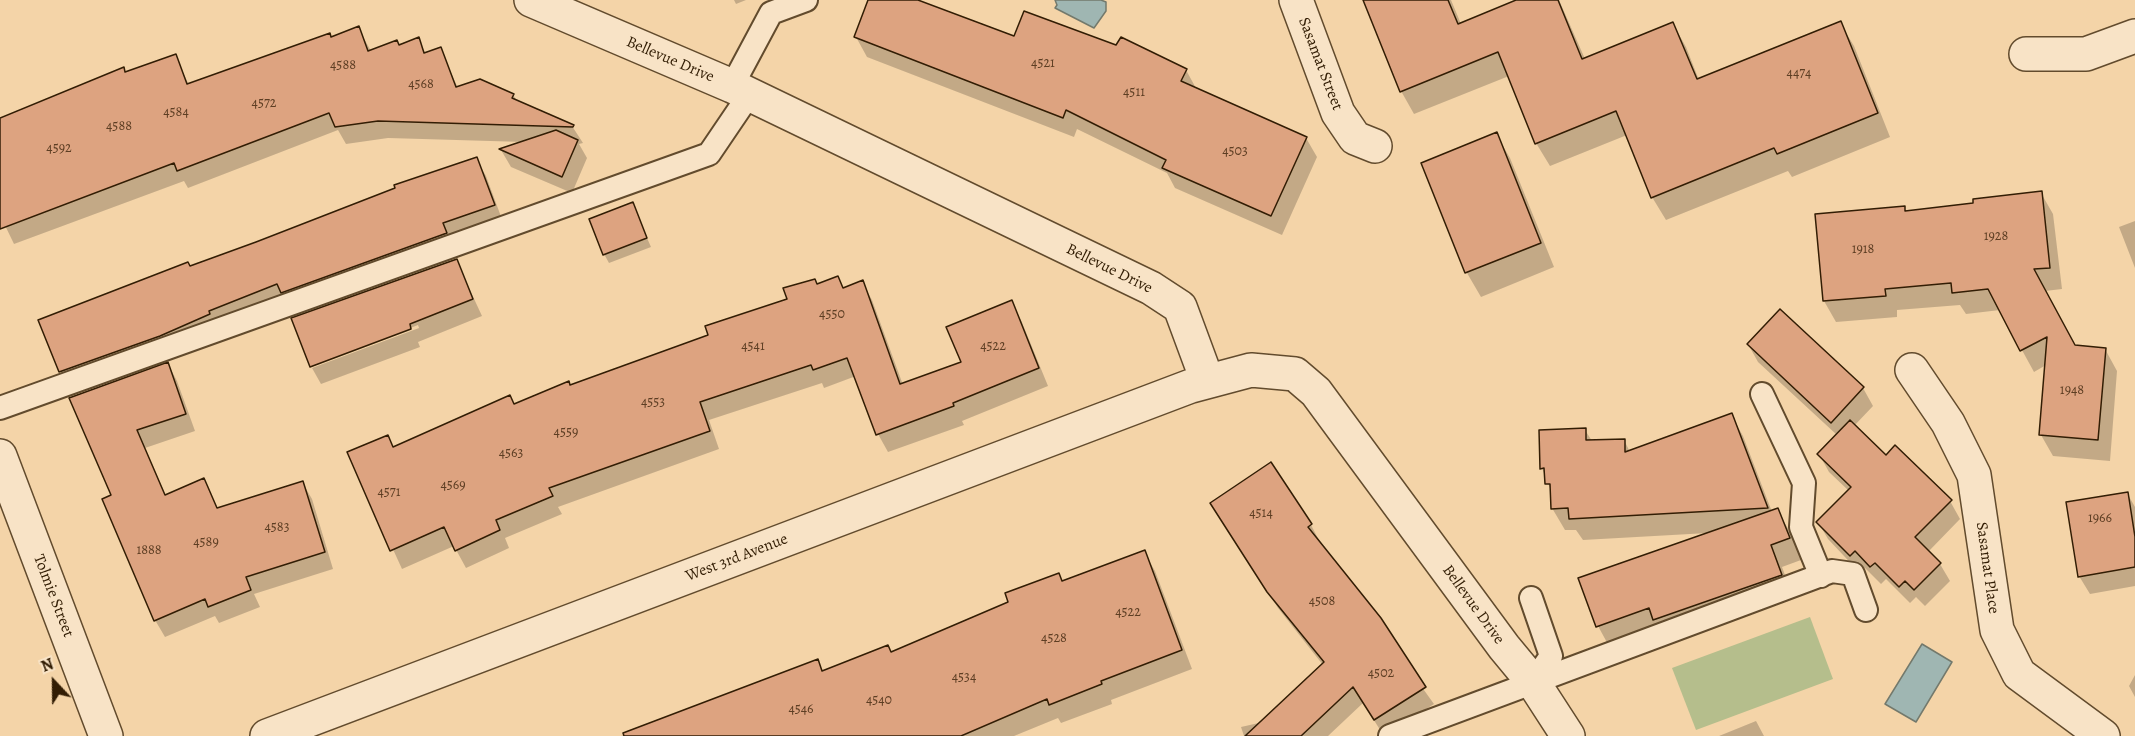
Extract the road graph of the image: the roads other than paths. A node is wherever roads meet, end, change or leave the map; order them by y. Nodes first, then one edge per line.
1 (531, 0) edge
2 (806, 0) edge
3 (1296, 0) edge
4 (2135, 36) edge
5 (2026, 54) dead end
6 (740, 91) junction
7 (1375, 146) dead end
8 (1912, 370) dead end
9 (1207, 380) junction
10 (1762, 394) dead end
11 (0, 408) edge
12 (0, 456) edge
13 (1821, 576) junction
14 (1531, 598) dead end
15 (1866, 610) dead end
16 (1533, 682) junction
17 (106, 736) edge
18 (267, 736) edge
19 (1390, 736) edge
20 (1568, 736) edge
21 (2103, 736) edge

1 - 6 street, Bellevue Drive
2 - 6 lane
3 - 7 street, Sasamat Street
4 - 5 street
6 - 9 street, Bellevue Drive
6 - 11 lane
8 - 21 street, Sasamat Place
9 - 16 street, Bellevue Drive
9 - 18 street, West 3rd Avenue
10 - 13 lane
12 - 17 street, Tolmie Street
13 - 15 lane
13 - 16 lane
14 - 16 lane
16 - 19 lane
16 - 20 street

